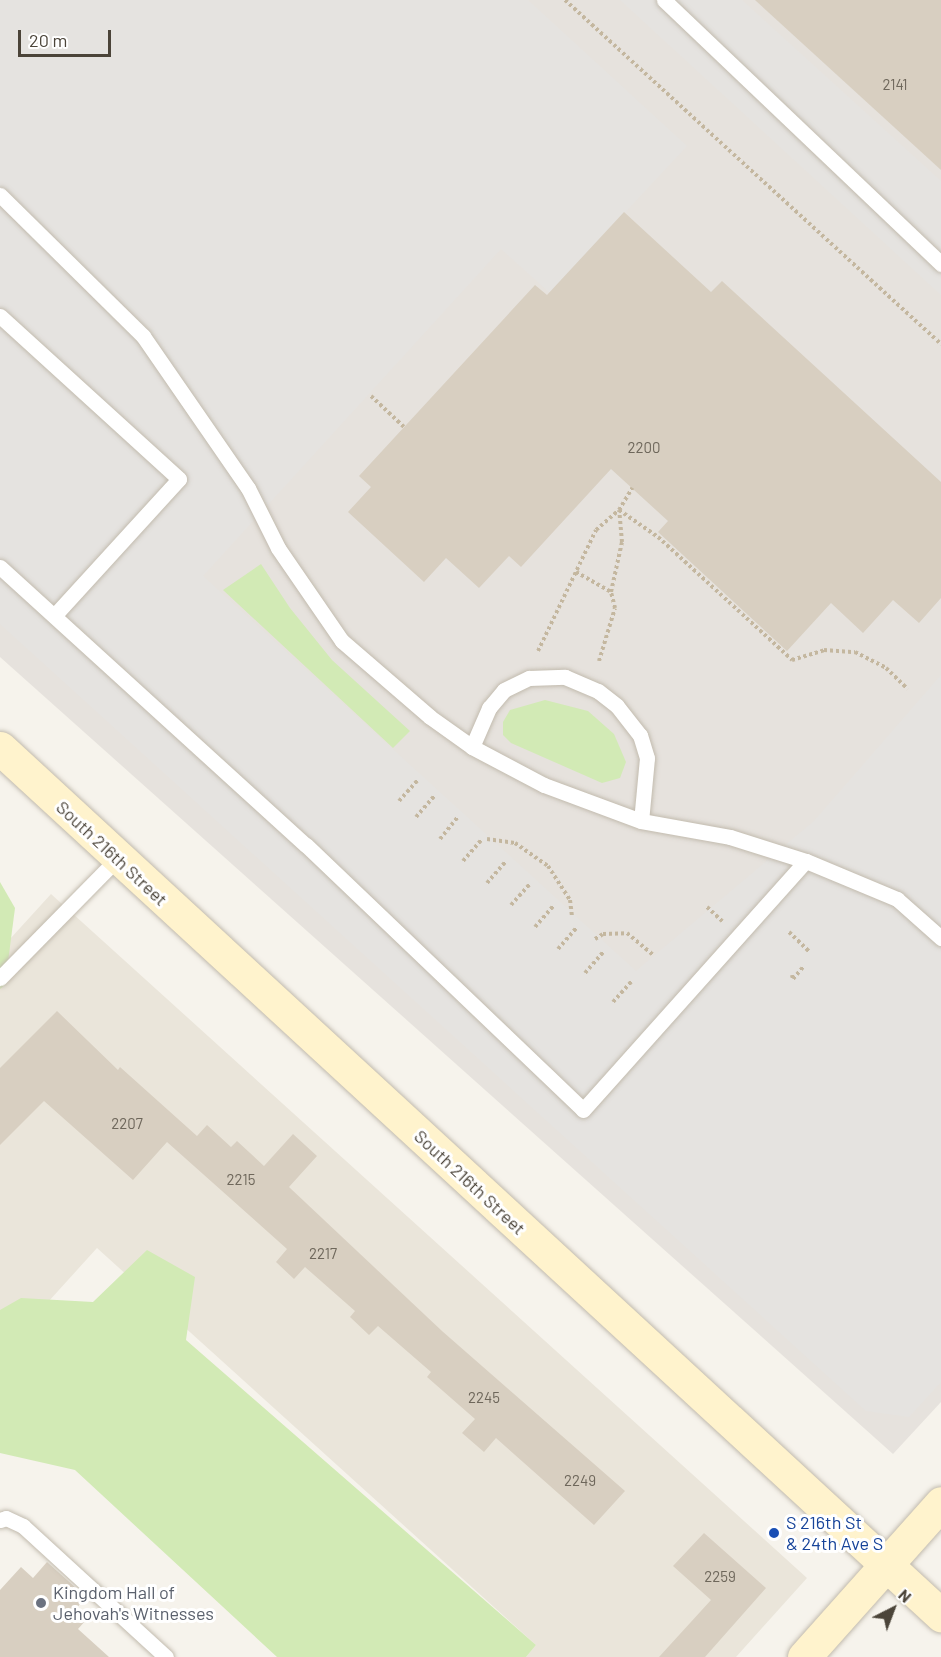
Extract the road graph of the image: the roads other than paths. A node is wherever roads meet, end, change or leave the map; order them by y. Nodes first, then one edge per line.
1 (664, 0) edge
2 (0, 195) edge
3 (941, 264) edge
4 (0, 316) edge
5 (0, 567) edge
6 (54, 616) junction
7 (472, 747) junction
8 (0, 748) edge
9 (641, 821) junction
10 (117, 858) junction
11 (806, 861) junction
12 (941, 939) edge
13 (0, 978) edge
14 (941, 1503) edge
15 (0, 1520) edge
16 (887, 1563) junction
17 (941, 1615) edge
18 (166, 1657) edge
19 (804, 1657) edge

1 - 3 lane
2 - 7 lane
4 - 6 lane
5 - 6 lane
6 - 11 lane
7 - 9 lane
7 - 9 lane
8 - 10 main road, South 216th Street
9 - 11 lane
10 - 13 lane
10 - 16 main road, South 216th Street
11 - 12 lane
14 - 16 main road
15 - 18 lane
16 - 17 main road, South 216th Street
16 - 19 main road

